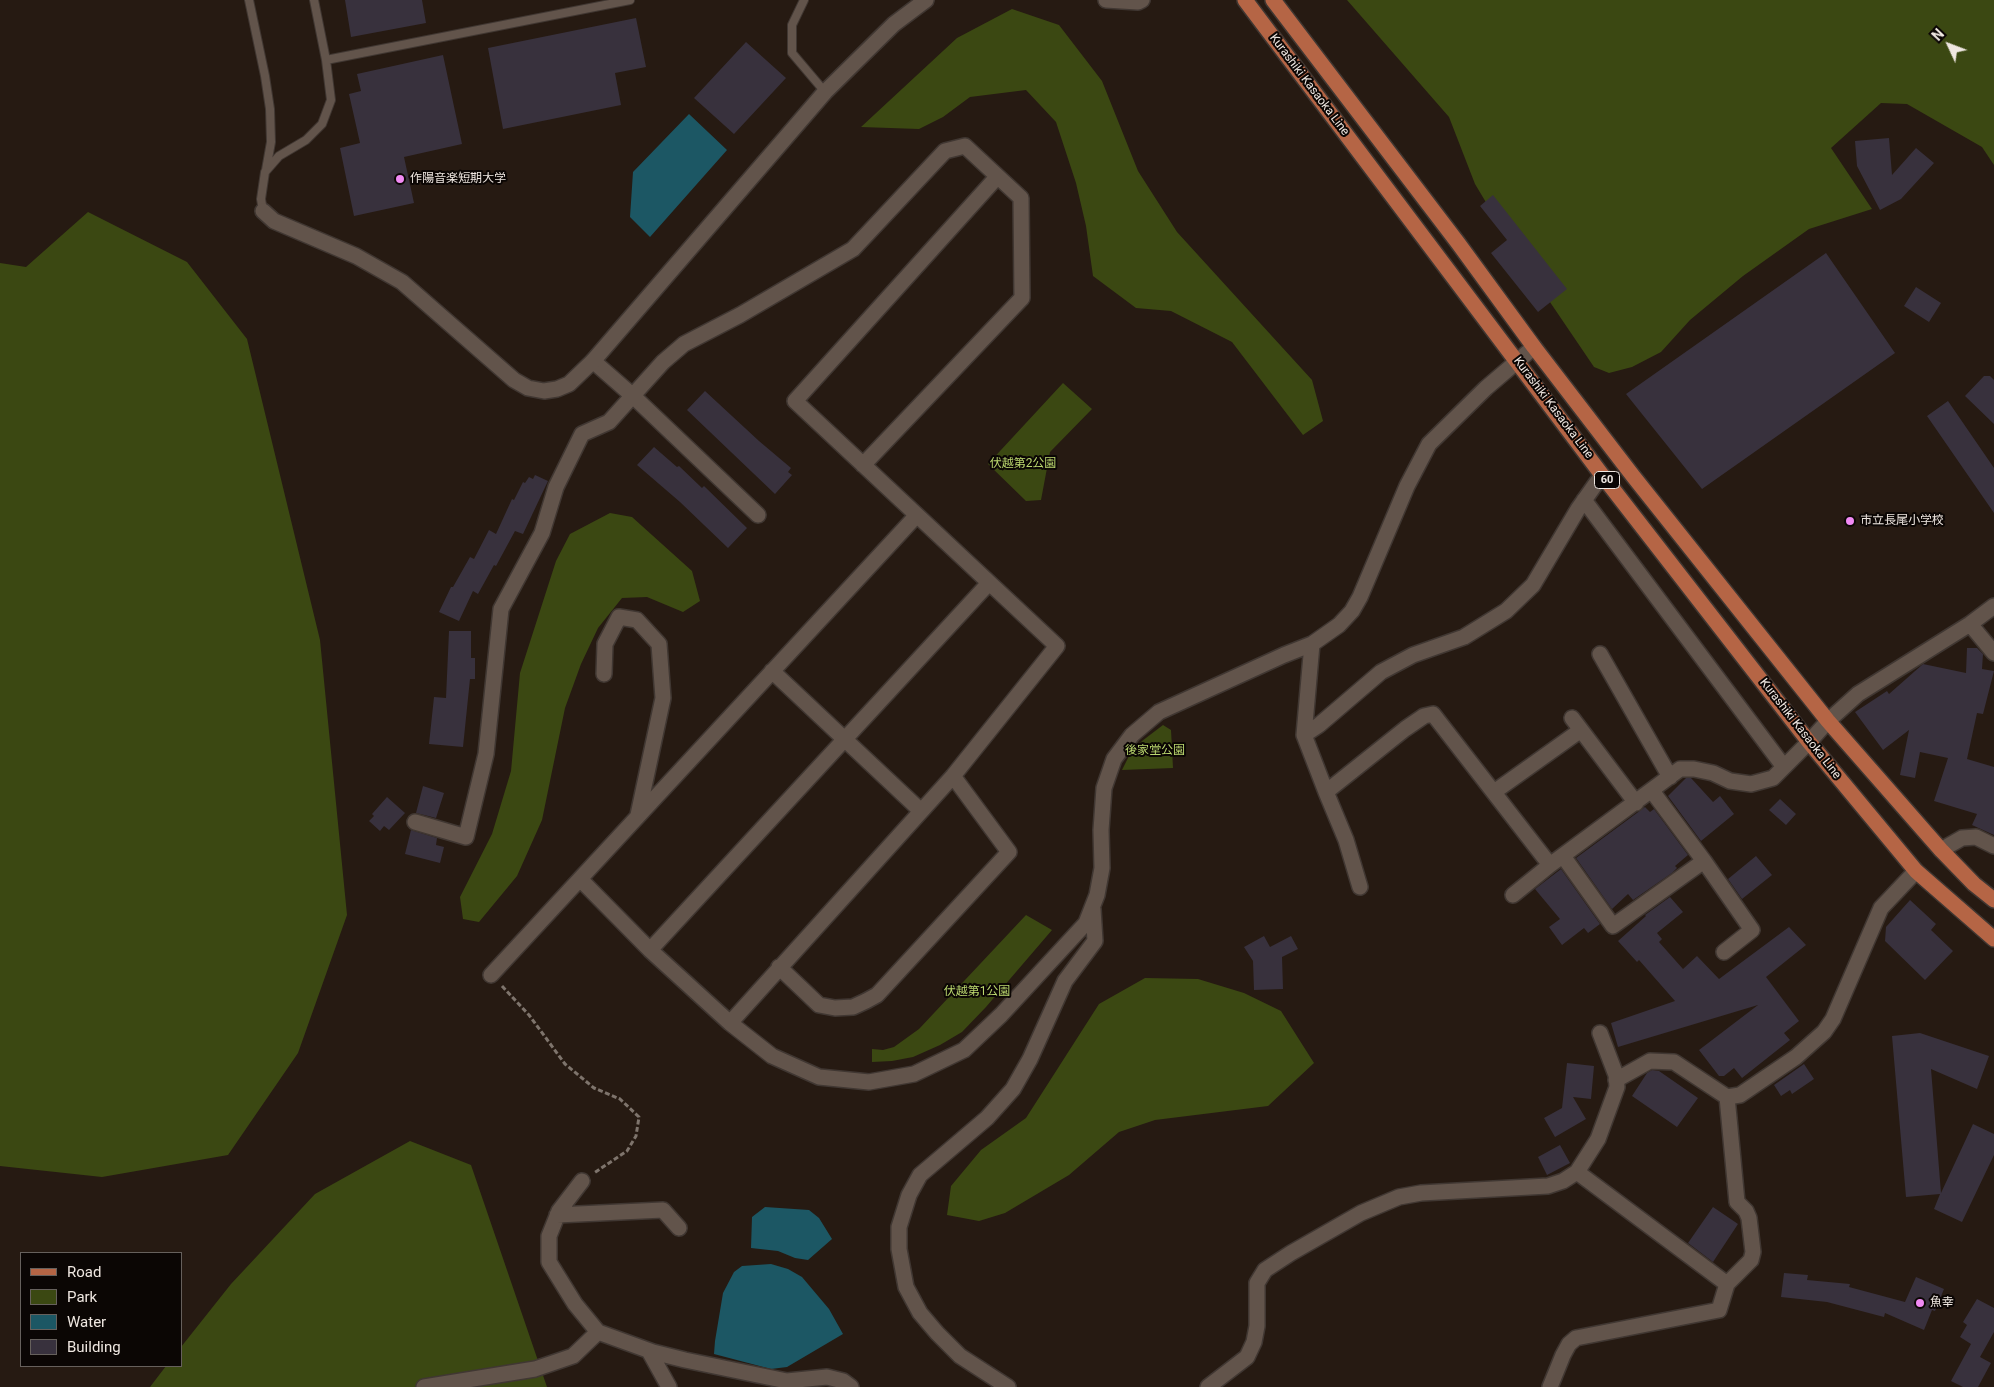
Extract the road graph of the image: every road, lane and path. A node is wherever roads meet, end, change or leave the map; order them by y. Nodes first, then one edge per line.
1 (249, 0) edge
2 (314, 0) edge
3 (630, 0) edge
4 (804, 0) edge
5 (926, 0) edge
6 (1106, 0) edge
7 (1142, 0) edge
8 (1245, 0) edge
9 (1273, 0) edge
10 (326, 60) junction
11 (825, 92) junction
12 (265, 172) junction
13 (998, 177) junction
14 (263, 211) joint
15 (1534, 347) junction
16 (593, 361) junction
17 (1518, 361) junction
18 (633, 396) junction
19 (863, 465) junction
20 (1602, 475) junction
21 (1584, 500) junction
22 (758, 515) dead end
23 (917, 515) junction
24 (989, 583) junction
25 (1994, 606) edge
26 (1970, 624) junction
27 (1312, 644) junction
28 (1994, 653) edge
29 (1600, 654) dead end
30 (772, 671) junction
31 (604, 674) dead end
32 (1828, 721) junction
33 (1304, 735) junction
34 (844, 740) junction
35 (1810, 742) junction
36 (1784, 767) junction
37 (953, 776) junction
38 (1670, 777) junction
39 (1652, 791) junction
40 (1326, 792) junction
41 (1494, 792) junction
42 (1636, 803) junction
43 (921, 811) junction
44 (638, 816) junction
45 (415, 822) dead end
46 (1994, 846) edge
47 (1941, 850) junction
48 (1563, 856) junction
49 (1704, 861) junction
50 (1550, 865) junction
51 (1916, 871) junction
52 (580, 879) junction
53 (1360, 887) dead end
54 (1513, 895) dead end
55 (1994, 900) edge
56 (1093, 905) junction
57 (1994, 939) edge
58 (650, 950) junction
59 (1724, 952) dead end
60 (779, 968) junction
61 (490, 975) joint
62 (730, 1023) junction
63 (1600, 1033) dead end
64 (1616, 1080) junction
65 (1727, 1097) junction
66 (1576, 1172) junction
67 (582, 1181) joint
68 (557, 1215) junction
69 (679, 1228) dead end
70 (1727, 1284) junction
71 (598, 1332) junction
72 (650, 1351) junction
73 (424, 1387) edge
74 (669, 1387) edge
75 (851, 1387) edge
76 (1008, 1387) edge
77 (1208, 1387) edge
78 (1550, 1387) edge

1 - 12 lane
2 - 10 lane
3 - 10 lane
4 - 11 lane
5 - 11 street
6 - 7 street
8 - 17 main road, Kurashiki Kasaoka Line / 60
9 - 15 main road, Kurashiki Kasaoka Line / 60
10 - 12 lane
11 - 16 street
12 - 14 lane
13 - 18 street
13 - 19 street
13 - 19 street
14 - 16 street
15 - 17 street
15 - 32 main road, Kurashiki Kasaoka Line / 60
16 - 18 street
17 - 20 main road, Kurashiki Kasaoka Line / 60
17 - 27 street
18 - 22 street
18 - 45 street
19 - 23 street
20 - 21 street
20 - 35 main road, Kurashiki Kasaoka Line / 60
21 - 33 street
21 - 36 street
23 - 24 street
23 - 30 street
24 - 34 street
24 - 37 street
25 - 26 street
26 - 28 street
26 - 32 street
27 - 33 street
27 - 56 street
29 - 38 street
30 - 34 street
30 - 44 street
31 - 44 street
32 - 35 street
32 - 47 main road, Kurashiki Kasaoka Line / 60
33 - 40 street
34 - 43 street
34 - 58 street
35 - 36 street
35 - 51 main road, Kurashiki Kasaoka Line / 60
36 - 38 street
37 - 43 street
37 - 60 street
38 - 39 street
39 - 42 street
39 - 49 street
40 - 41 street
40 - 53 street
41 - 42 street
41 - 50 street
42 - 48 street
43 - 60 street
44 - 52 street
46 - 47 street
47 - 55 main road, Kurashiki Kasaoka Line / 60
48 - 49 street
48 - 50 street
49 - 59 street
50 - 54 street
51 - 57 main road, Kurashiki Kasaoka Line / 60
51 - 65 street
52 - 58 street
52 - 61 street
56 - 62 street
56 - 76 street
58 - 62 street
60 - 62 street
61 - 67 path
63 - 64 street
64 - 65 street
64 - 66 street
65 - 70 street
66 - 70 street
66 - 77 street
67 - 68 street
68 - 69 street
68 - 71 street
70 - 78 street
71 - 72 street
71 - 73 street
72 - 74 street
72 - 75 street

